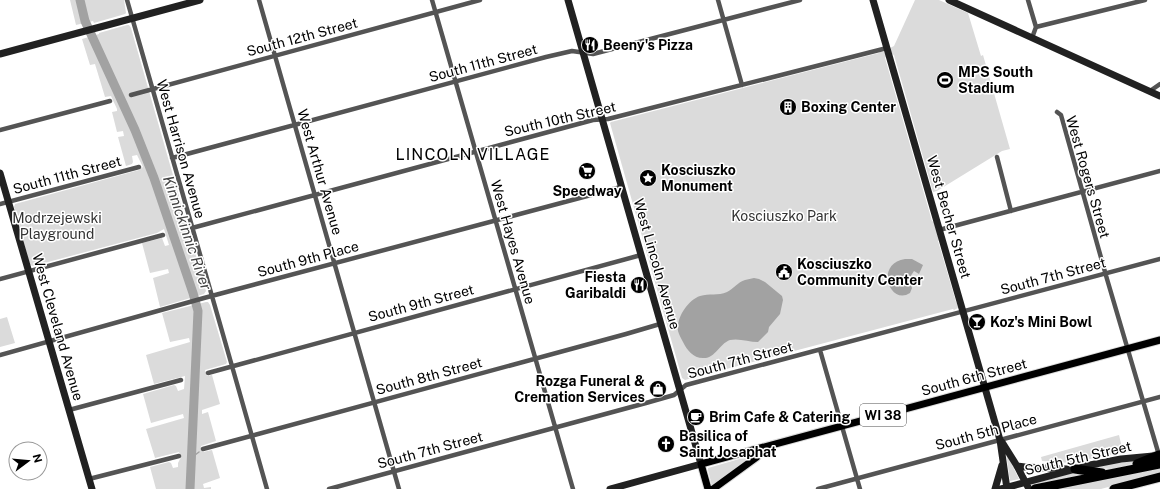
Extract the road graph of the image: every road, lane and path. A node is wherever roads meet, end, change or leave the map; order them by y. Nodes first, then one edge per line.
1 (127, 0) edge
2 (200, 0) edge
3 (259, 0) edge
4 (432, 0) edge
5 (480, 0) edge
6 (568, 0) edge
7 (718, 0) edge
8 (800, 0) edge
9 (873, 0) edge
10 (949, 0) edge
11 (1028, 0) edge
12 (1145, 0) edge
13 (436, 12) junction
14 (132, 18) junction
15 (723, 20) junction
16 (1036, 27) junction
17 (1032, 38) junction
18 (887, 48) junction
19 (583, 53) junction
20 (0, 54) edge
21 (275, 56) junction
22 (456, 82) junction
23 (1160, 84) edge
24 (742, 85) junction
25 (152, 89) junction
26 (1150, 91) junction
27 (130, 95) dead end
28 (1160, 96) edge
29 (110, 100) dead end
30 (1057, 112) dead end
31 (602, 120) junction
32 (295, 125) junction
33 (0, 130) edge
34 (476, 151) junction
35 (997, 156) dead end
36 (172, 158) junction
37 (139, 168) dead end
38 (1160, 171) edge
39 (0, 173) edge
40 (621, 186) junction
41 (1082, 192) junction
42 (315, 195) junction
43 (8, 202) junction
44 (0, 204) edge
45 (1011, 211) junction
46 (495, 220) junction
47 (192, 228) junction
48 (940, 230) junction
49 (163, 235) dead end
50 (641, 255) junction
51 (1160, 259) edge
52 (334, 264) junction
53 (29, 272) junction
54 (1105, 274) junction
55 (0, 279) edge
56 (515, 289) junction
57 (212, 296) junction
58 (963, 311) junction
59 (660, 324) junction
60 (354, 333) junction
61 (1160, 340) edge
62 (49, 341) junction
63 (1128, 349) junction
64 (820, 350) junction
65 (0, 355) edge
66 (535, 358) junction
67 (232, 366) junction
68 (208, 373) dead end
69 (181, 380) dead end
70 (985, 388) junction
71 (679, 390) junction
72 (1160, 397) edge
73 (1143, 401) junction
74 (374, 402) junction
75 (69, 410) junction
76 (841, 426) junction
77 (555, 428) junction
78 (251, 435) junction
79 (1000, 440) junction
80 (203, 449) dead end
81 (757, 449) junction
82 (179, 456) dead end
83 (1160, 458) edge
84 (1003, 463) junction
85 (701, 464) junction
86 (1017, 466) junction
87 (1075, 469) junction
88 (394, 472) junction
89 (1110, 474) junction
90 (1160, 477) edge
91 (89, 479) junction
92 (857, 479) junction
93 (1027, 486) edge
94 (619, 488) edge
95 (1005, 488) edge
96 (92, 489) edge
97 (267, 489) edge
98 (329, 489) edge
99 (399, 489) edge
100 (573, 489) edge
101 (610, 489) edge
102 (708, 489) edge
103 (713, 489) edge
104 (818, 489) edge
105 (860, 489) edge
106 (995, 489) edge
107 (1035, 489) edge
108 (1114, 489) edge

1 - 14 street, West Harrison Avenue
2 - 14 street
3 - 21 street, West Arthur Avenue
4 - 13 street, West Hayes Avenue
5 - 13 street, South 12th Street
6 - 19 street, West Lincoln Avenue
7 - 15 street
8 - 15 street, South 11th Street
9 - 18 street, West Becher Street
10 - 17 street
11 - 16 street
12 - 16 street
13 - 21 street, South 12th Street
13 - 22 street, West Hayes Avenue
14 - 20 street
14 - 25 street, West Harrison Avenue
15 - 19 street, South 11th Street
15 - 24 street
16 - 17 street
17 - 26 street
18 - 24 street, South 10th Street
18 - 48 street, West Becher Street
19 - 22 street, South 11th Street
19 - 31 street, West Lincoln Avenue
21 - 25 street, South 12th Street
21 - 32 street, West Arthur Avenue
22 - 32 street, South 11th Street
22 - 34 street, West Hayes Avenue
23 - 26 street
24 - 31 street, South 10th Street
25 - 27 street, South 12th Street
25 - 36 street, West Harrison Avenue
26 - 28 street
29 - 33 street
30 - 41 street, West Rogers Street
31 - 34 street, South 10th Street
31 - 40 street, West Lincoln Avenue
32 - 36 street, South 11th Street
32 - 42 street, West Arthur Avenue
34 - 42 street, South 10th Street
34 - 46 street, West Hayes Avenue
35 - 45 street
36 - 47 street, West Harrison Avenue
37 - 43 street, South 11th Street
38 - 41 street
39 - 43 street, West Cleveland Avenue
40 - 46 street, South 9th Place
40 - 50 street, West Lincoln Avenue
41 - 45 street
41 - 54 street, West Rogers Street
42 - 47 street, South 10th Street
42 - 52 street, West Arthur Avenue
43 - 44 street, South 11th Street
43 - 53 street, West Cleveland Avenue
45 - 48 street
46 - 52 street, South 9th Place
46 - 56 street, West Hayes Avenue
47 - 57 street, West Harrison Avenue
48 - 58 street, West Becher Street
49 - 53 street
50 - 56 street, South 9th Street
50 - 59 street, West Lincoln Avenue
51 - 54 street, South 7th Street
52 - 57 street, South 9th Place
52 - 60 street, West Arthur Avenue
53 - 55 street
53 - 62 street, West Cleveland Avenue
54 - 58 street, South 7th Street
54 - 63 street, West Rogers Street
56 - 60 street, South 9th Street
56 - 66 street, West Hayes Avenue
57 - 62 street, South 9th Place
57 - 67 street, West Harrison Avenue
58 - 64 street, South 7th Street
58 - 70 street, West Becher Street
59 - 66 street, South 8th Street
59 - 71 street, West Lincoln Avenue
60 - 67 street, South 9th Street
60 - 74 street, West Arthur Avenue
61 - 63 main road, South 6th Street / WI 38
62 - 65 street, South 9th Place
62 - 75 street, West Cleveland Avenue
63 - 70 main road, South 6th Street / WI 38
63 - 73 street, West Rogers Street
64 - 71 street, South 7th Street
64 - 76 street
66 - 74 street, South 8th Street
66 - 77 street, West Hayes Avenue
67 - 68 street, South 9th Street
67 - 78 street, West Harrison Avenue
69 - 75 street
70 - 76 main road, South 6th Street / WI 38
70 - 79 street, West Becher Street
71 - 77 street, South 7th Street
71 - 85 street, West Lincoln Avenue
72 - 73 street, South 5th Place
73 - 79 street, South 5th Place
73 - 83 street, West Rogers Street
74 - 78 street, South 8th Street
74 - 88 street, West Arthur Avenue
75 - 91 street, West Cleveland Avenue
76 - 81 main road, South 6th Street / WI 38
76 - 92 street
77 - 88 street, South 7th Street
77 - 100 street, West Hayes Avenue
78 - 80 street, South 8th Street
78 - 97 street, West Harrison Avenue
79 - 84 street, West Becher Street
79 - 86 street, West Becher Street
79 - 92 street, South 5th Place
81 - 85 main road, South 6th Street / WI 38
81 - 103 main road
82 - 91 street
83 - 87 street, South 5th Street
83 - 89 highway
84 - 95 street, West Becher Street
84 - 106 street
85 - 94 street, South 6th Street
85 - 102 main road, West Lincoln Avenue
86 - 87 street
86 - 93 street, West Becher Street
87 - 89 highway
87 - 93 street, South 5th Street
88 - 98 street, South 7th Street
88 - 99 street, West Arthur Avenue
89 - 107 highway
90 - 108 highway
91 - 96 street, West Cleveland Avenue
92 - 104 street, South 5th Place
92 - 105 street
93 - 95 street, South 5th Street
94 - 101 street, South 6th Street

